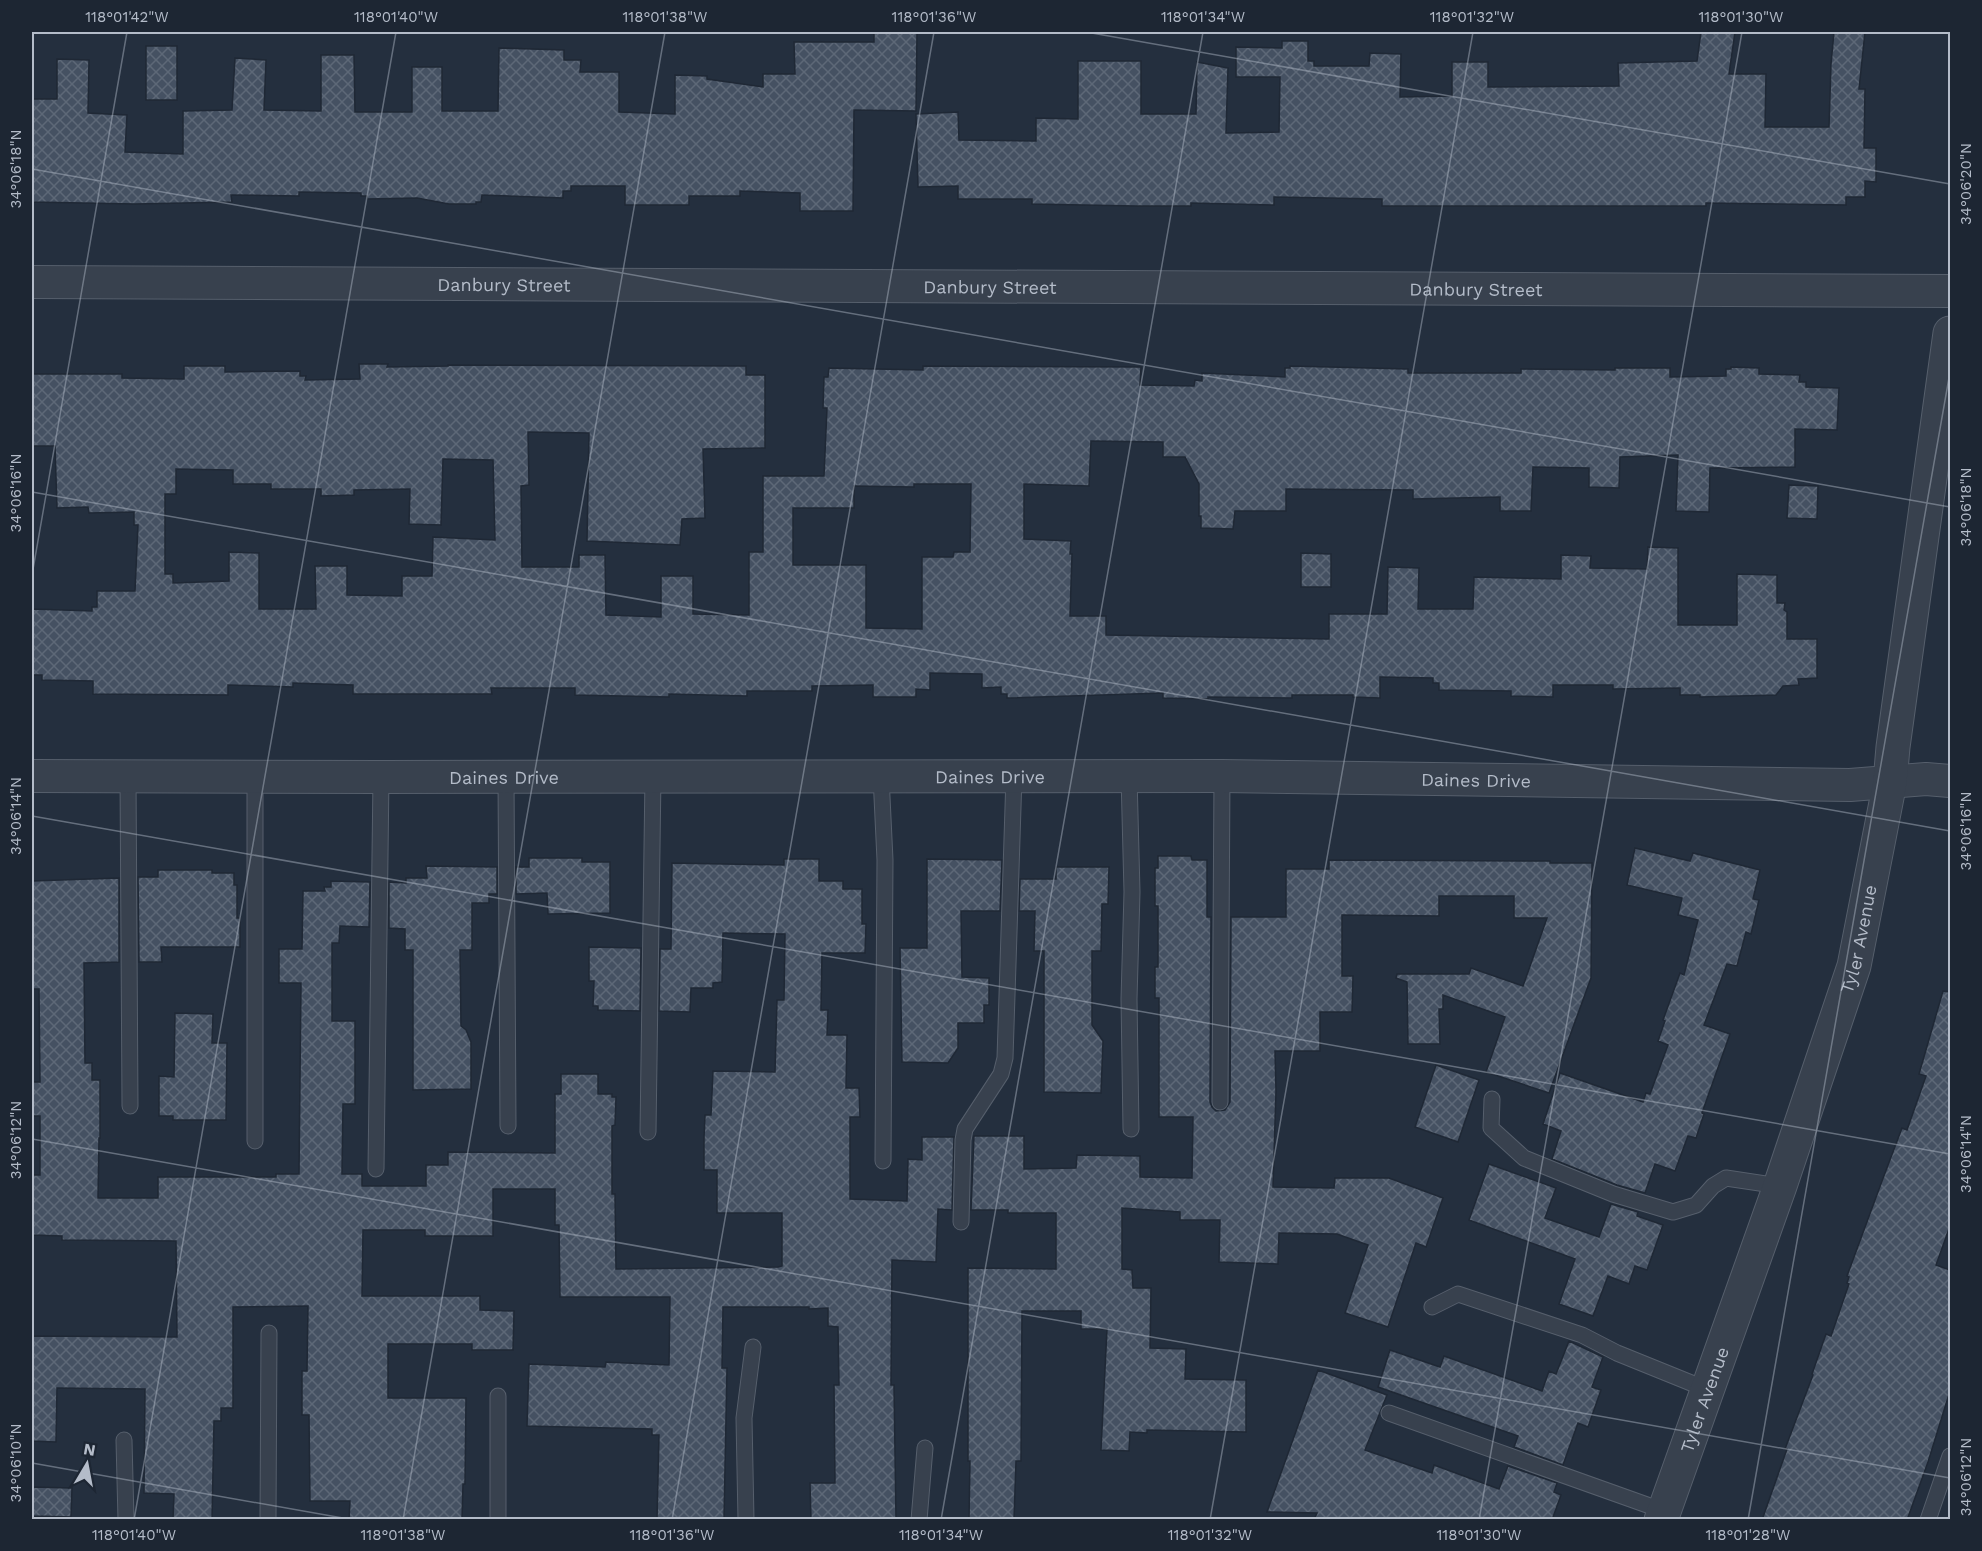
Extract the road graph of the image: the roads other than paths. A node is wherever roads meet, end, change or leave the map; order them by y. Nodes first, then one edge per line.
1 (32, 282) edge
2 (1950, 291) edge
3 (1950, 333) edge
4 (32, 776) edge
5 (128, 776) junction
6 (653, 776) junction
7 (882, 776) junction
8 (1014, 776) junction
9 (1129, 776) junction
10 (1222, 776) junction
11 (255, 777) junction
12 (381, 777) junction
13 (506, 777) junction
14 (1950, 781) edge
15 (1890, 782) junction
16 (1492, 1100) dead end
17 (1220, 1102) dead end
18 (130, 1106) dead end
19 (508, 1126) dead end
20 (1131, 1129) dead end
21 (648, 1132) dead end
22 (255, 1141) dead end
23 (883, 1161) dead end
24 (376, 1169) dead end
25 (1780, 1186) junction
26 (961, 1222) dead end
27 (1432, 1307) dead end
28 (269, 1333) dead end
29 (753, 1347) dead end
30 (1707, 1389) junction
31 (498, 1396) dead end
32 (1389, 1413) dead end
33 (124, 1440) dead end
34 (925, 1448) dead end
35 (1950, 1456) edge
36 (1662, 1515) edge
37 (126, 1520) edge
38 (268, 1520) edge
39 (498, 1520) edge
40 (746, 1520) edge
41 (919, 1520) edge
42 (1928, 1520) edge

1 - 2 street, Danbury Street
3 - 15 street, Tyler Avenue
4 - 5 street, Daines Drive
5 - 11 street, Daines Drive
5 - 18 lane
6 - 7 street, Daines Drive
6 - 13 street, Daines Drive
6 - 21 lane
7 - 8 street, Daines Drive
7 - 23 lane
8 - 9 street, Daines Drive
8 - 26 lane
9 - 10 street, Daines Drive
9 - 20 lane
10 - 15 street, Daines Drive
10 - 17 lane
11 - 12 street, Daines Drive
11 - 22 lane
12 - 13 street, Daines Drive
12 - 24 lane
13 - 19 lane
14 - 15 street, Daines Drive
15 - 25 street, Tyler Avenue
16 - 25 lane
25 - 30 street, Tyler Avenue
27 - 30 lane
28 - 38 lane
29 - 40 lane
30 - 36 street, Tyler Avenue
31 - 39 lane
32 - 36 lane
33 - 37 lane
34 - 41 lane
35 - 42 lane

